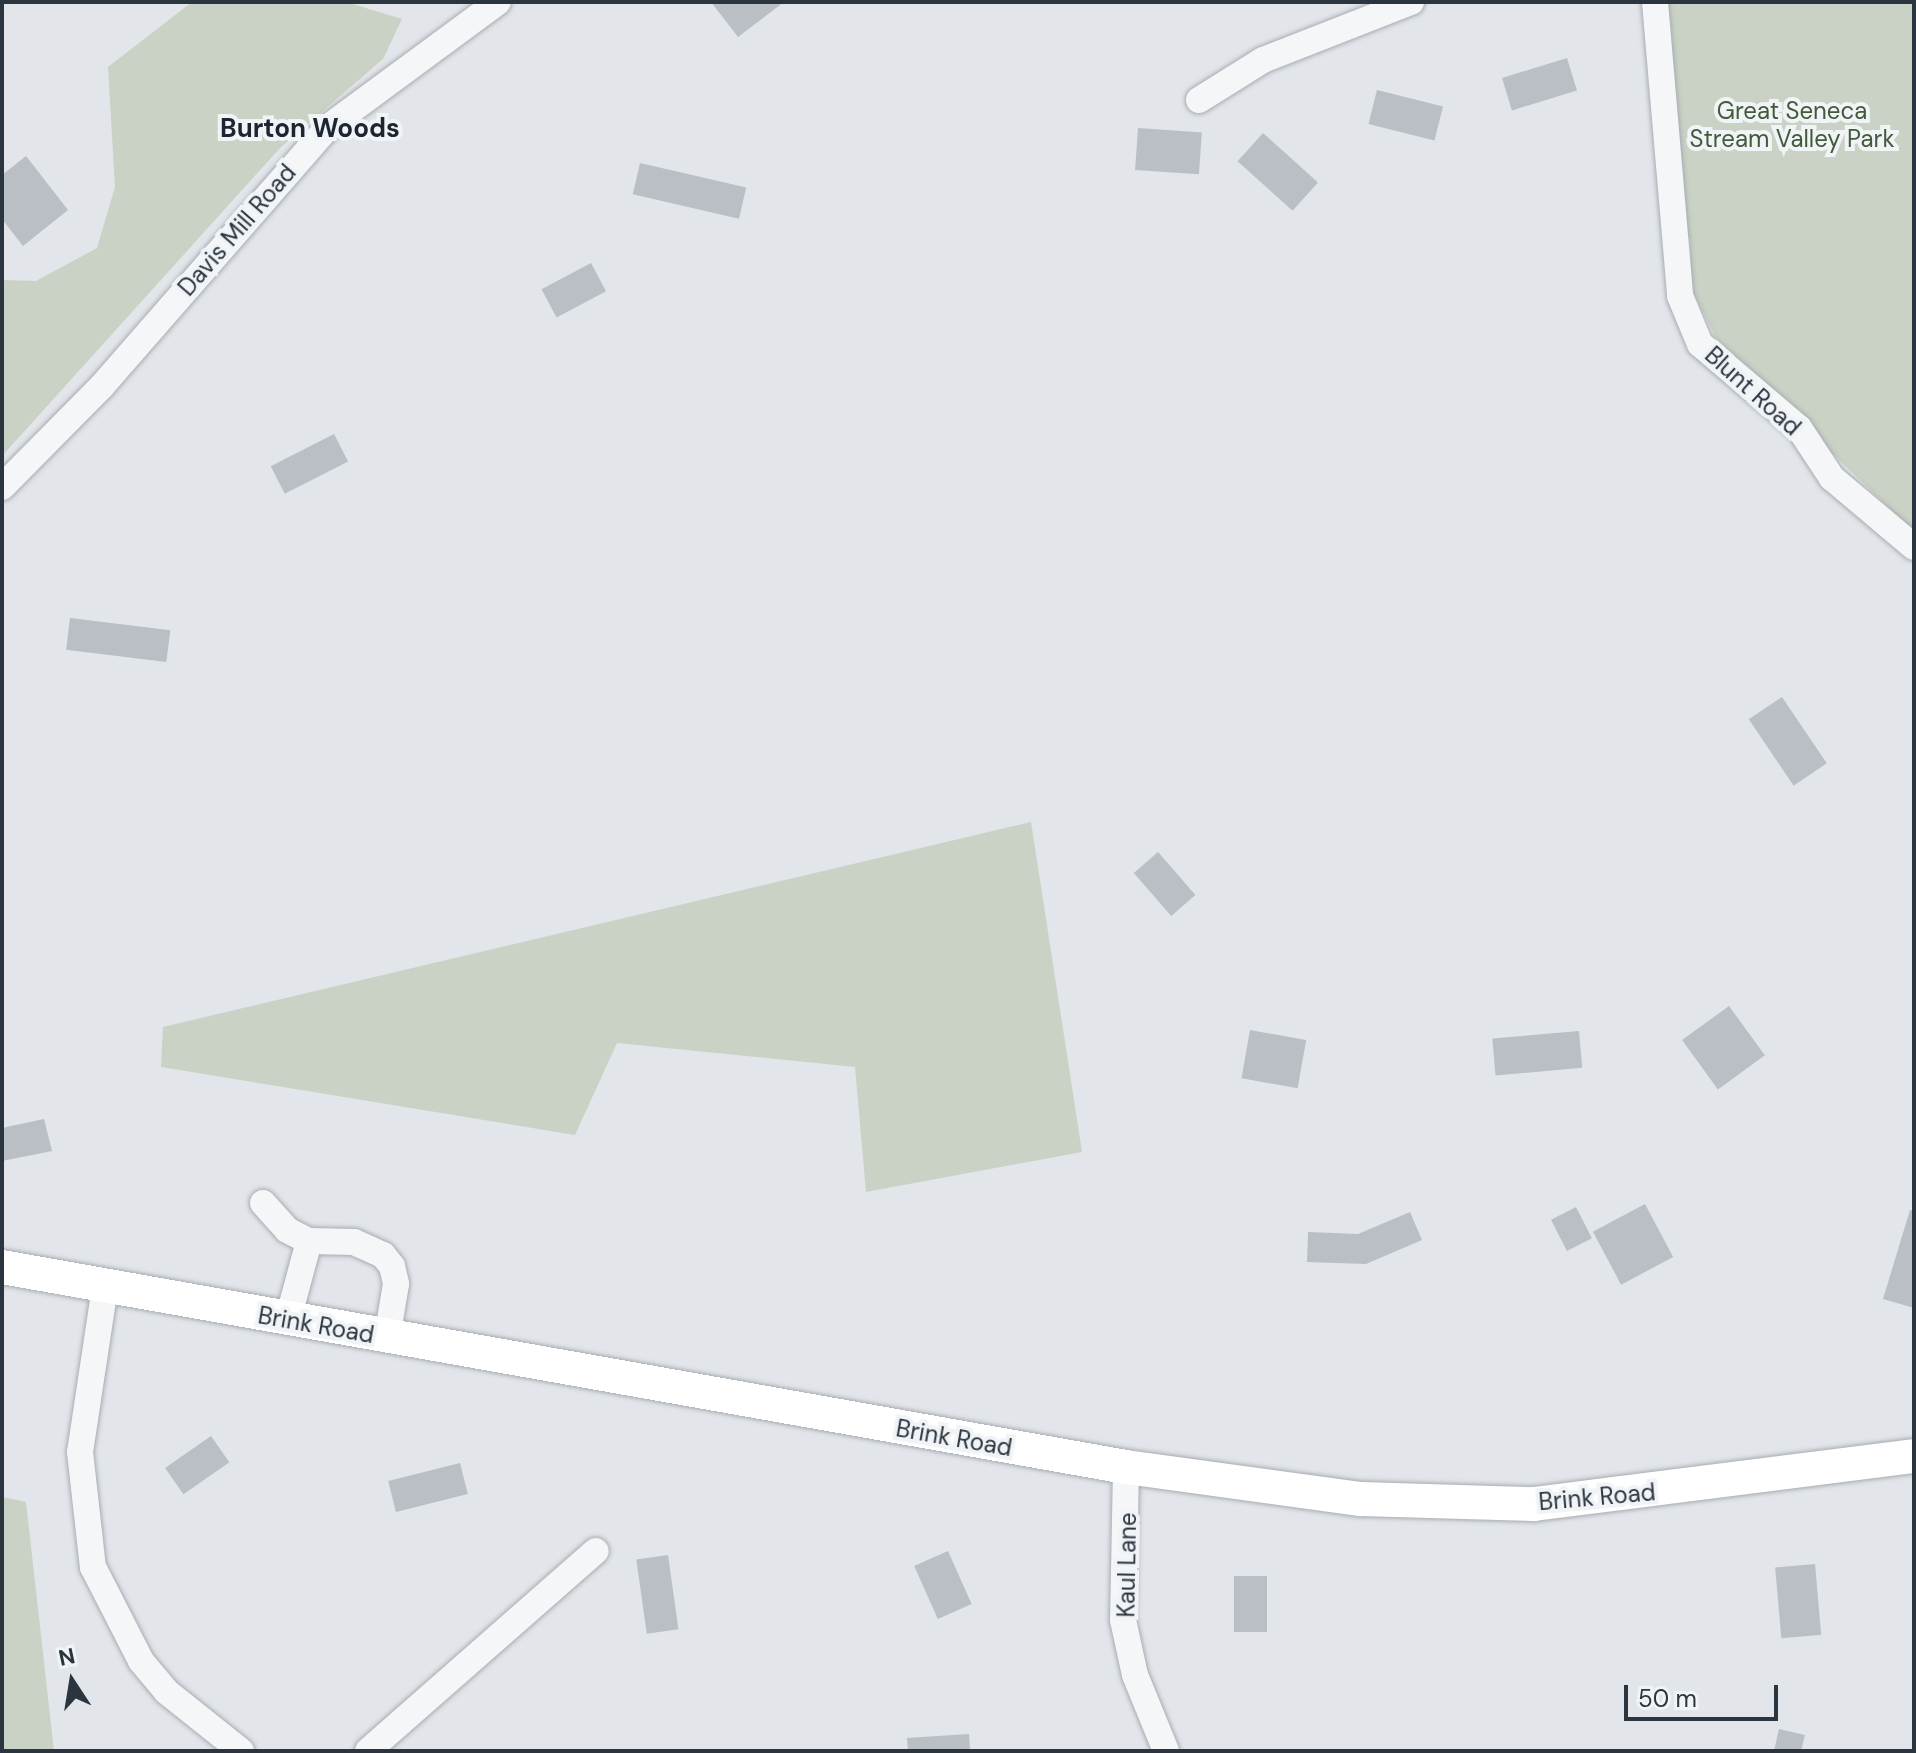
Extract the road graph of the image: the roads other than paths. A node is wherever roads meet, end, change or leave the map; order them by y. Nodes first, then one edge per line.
1 (498, 2) edge
2 (1411, 2) edge
3 (1655, 2) edge
4 (1199, 100) dead end
5 (2, 487) edge
6 (1914, 547) edge
7 (263, 1203) dead end
8 (309, 1241) junction
9 (2, 1267) edge
10 (105, 1287) junction
11 (288, 1319) junction
12 (387, 1338) junction
13 (1914, 1456) edge
14 (1126, 1467) junction
15 (596, 1551) dead end
16 (241, 1751) edge
17 (368, 1751) edge
18 (1166, 1751) edge

1 - 5 street, Davis Mill Road
2 - 4 street
3 - 6 street, Blunt Road
7 - 8 street
8 - 11 street
8 - 12 street
9 - 10 main road, Brink Road
10 - 11 main road, Brink Road
10 - 16 street
11 - 12 main road, Brink Road
12 - 14 main road, Brink Road
13 - 14 main road, Brink Road
14 - 18 street, Kaul Lane
15 - 17 street

